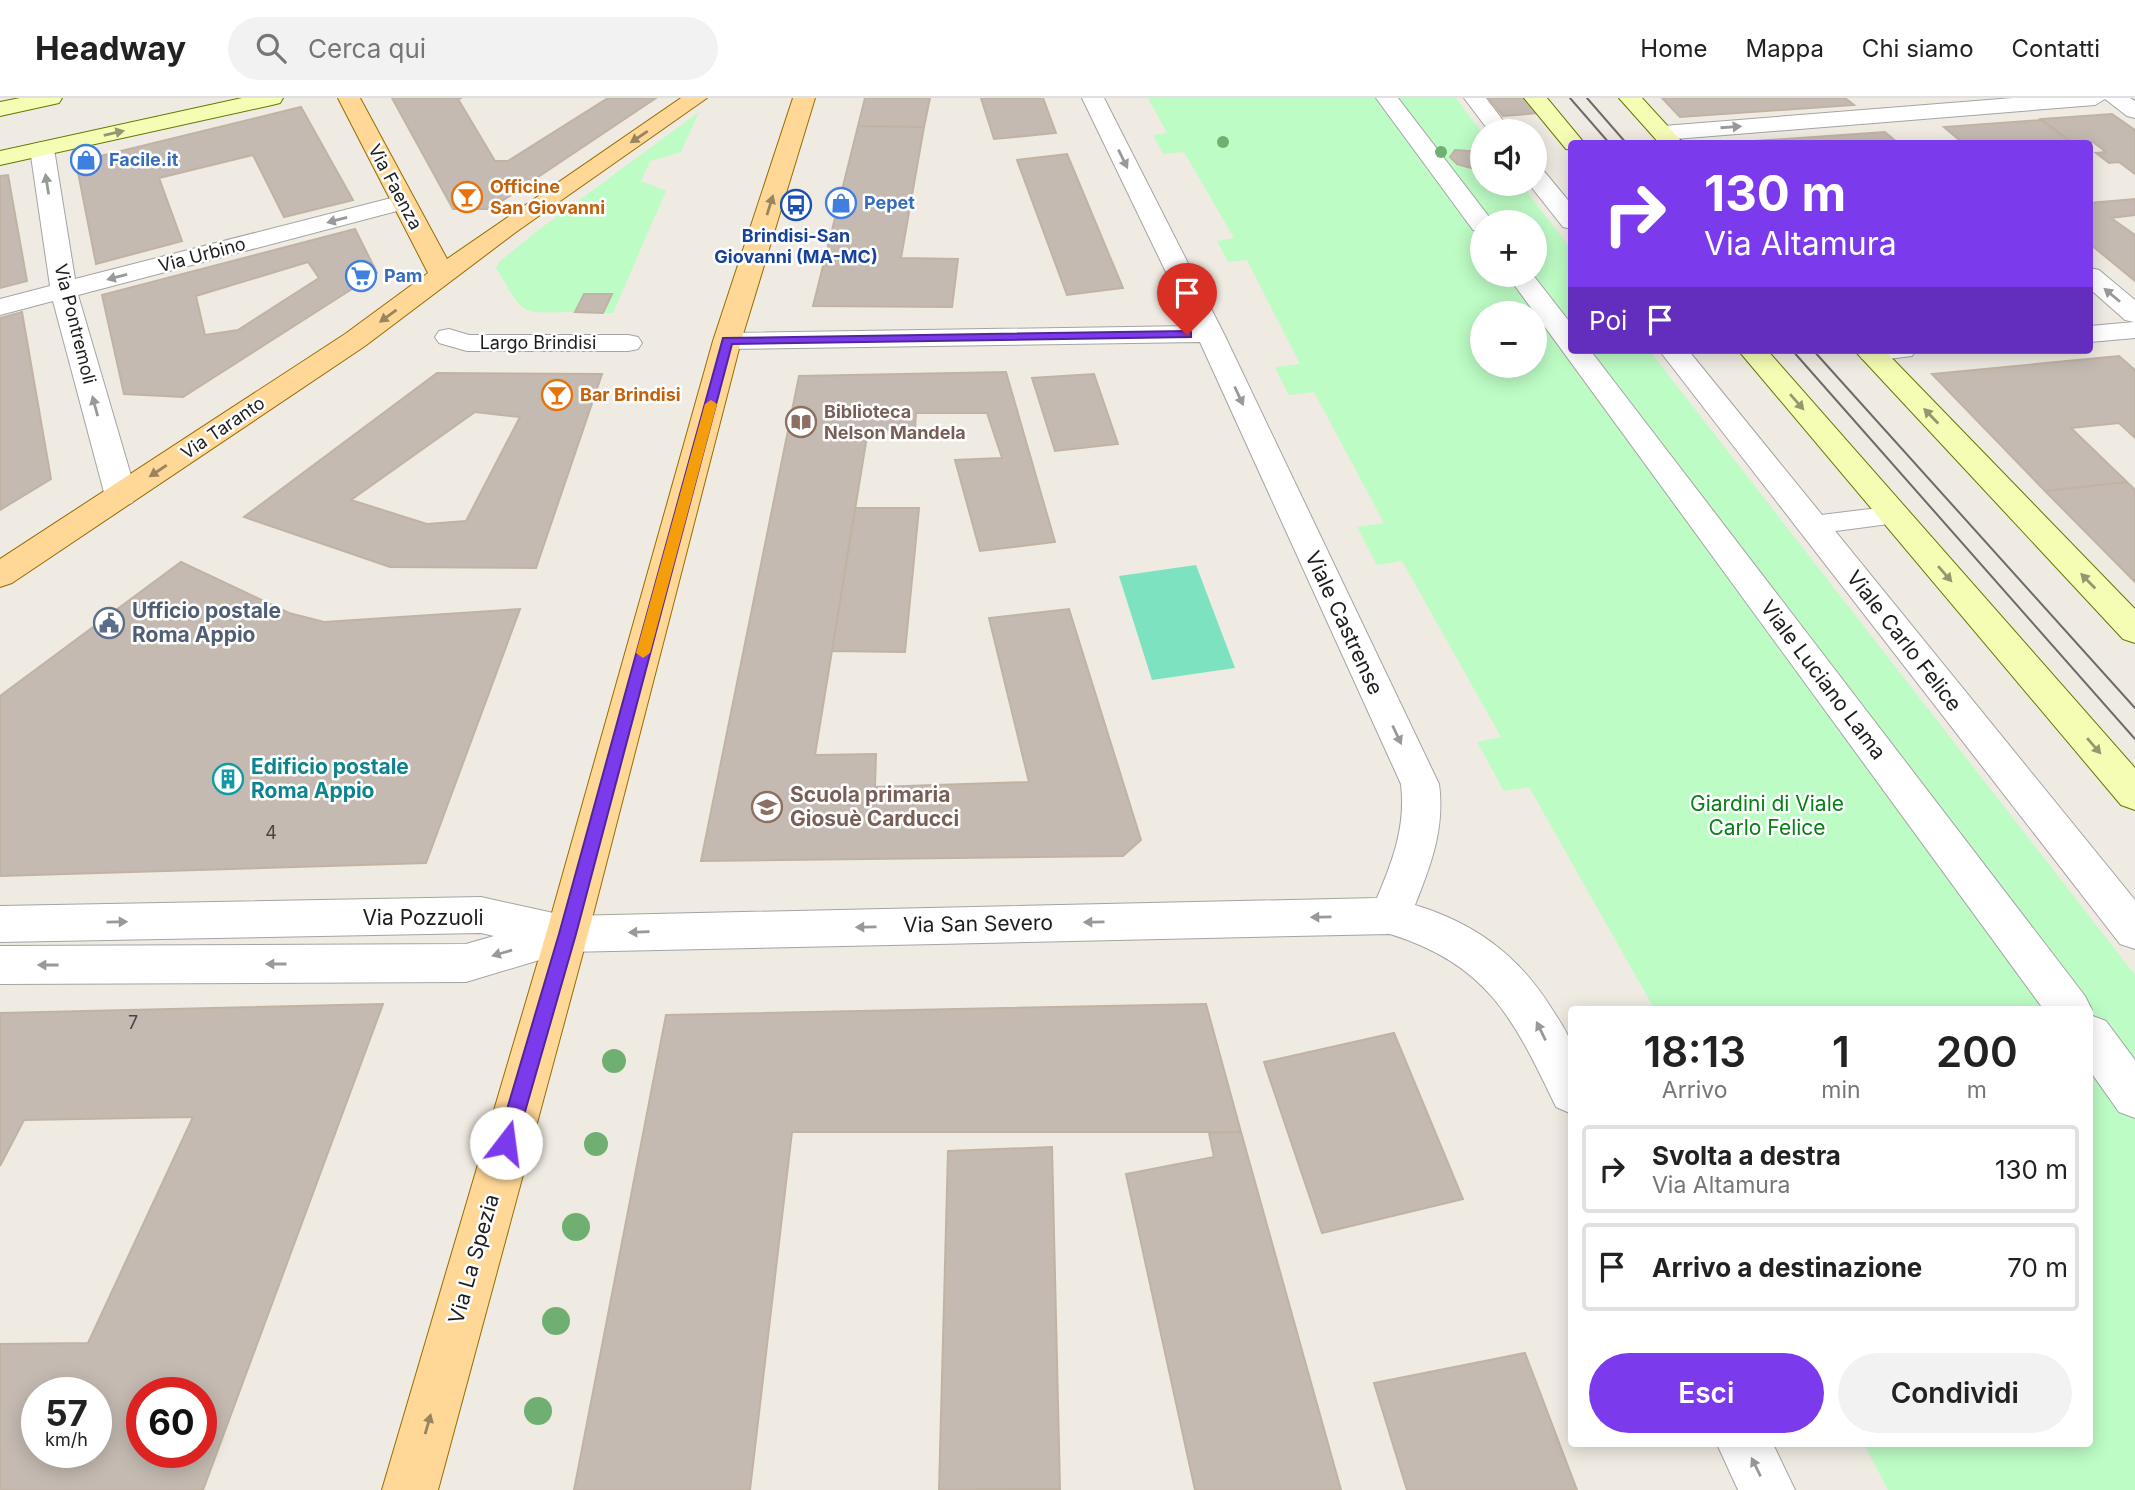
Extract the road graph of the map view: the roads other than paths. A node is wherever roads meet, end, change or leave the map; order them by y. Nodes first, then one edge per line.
1 (51, 98) edge
2 (272, 98) edge
3 (349, 98) edge
4 (696, 98) edge
5 (804, 98) edge
6 (1093, 98) edge
7 (1387, 98) edge
8 (1475, 98) edge
9 (1535, 98) edge
10 (1630, 98) edge
11 (1876, 98) edge
12 (2095, 98) edge
13 (2115, 98) edge
14 (0, 109) edge
15 (2135, 111) edge
16 (1896, 114) junction
17 (1491, 119) edge
18 (1920, 135) dead end
19 (1668, 138) edge
20 (1571, 140) edge
21 (42, 149) junction
22 (0, 158) edge
23 (1547, 190) edge
24 (403, 202) junction
25 (1471, 210) edge
26 (1568, 217) edge
27 (443, 276) junction
28 (2093, 279) edge
29 (1529, 287) edge
30 (64, 290) junction
31 (0, 307) edge
32 (2135, 314) edge
33 (2135, 330) edge
34 (1210, 334) junction
35 (2093, 334) edge
36 (449, 337) dead end
37 (1568, 339) edge
38 (727, 341) junction
39 (628, 343) dead end
40 (1579, 354) edge
41 (1676, 354) edge
42 (1755, 354) edge
43 (1884, 354) edge
44 (121, 496) junction
45 (1894, 515) junction
46 (1812, 525) junction
47 (0, 575) edge
48 (2135, 631) edge
49 (2135, 794) edge
50 (1390, 916) junction
51 (0, 924) edge
52 (2135, 931) edge
53 (567, 934) junction
54 (0, 965) edge
55 (2067, 1006) edge
56 (2093, 1040) edge
57 (1568, 1084) edge
58 (2135, 1096) edge
59 (1746, 1447) edge
60 (410, 1490) edge
61 (1767, 1490) edge

1 - 14 main road
21 -> 2 main road
3 - 24 main road, Via Faenza
4 -> 27 main road
38 -> 5 main road
6 -> 34 street, Viale Castrense
7 - 25 street
8 - 17 street
9 - 20 main road
10 - 19 main road
11 - 16 street
12 - 16 street
13 - 15 street
16 - 18 street
19 -> 16 street
21 - 22 main road
30 -> 21 street, Via Pontremoli
23 - 26 street
24 - 27 main road, Via Faenza
24 -> 30 street, Via Urbino
27 -> 44 main road, Via Taranto
32 -> 28 street
29 - 37 street
30 - 31 street, Via Urbino
44 -> 30 street, Via Pontremoli
33 - 35 street
34 - 38 street
34 -> 50 street, Viale Castrense
36 - 39 street, Largo Brindisi
38 - 53 main road, Via La Spezia
40 - 55 street, Viale Luciano Lama
41 - 46 street, Viale Carlo Felice
42 -> 45 main road
48 -> 43 main road
44 - 47 main road, Via Taranto
45 - 46 lane
45 -> 49 main road
46 - 52 street, Viale Carlo Felice
50 -> 53 street, Via San Severo
57 -> 50 street
51 -> 53 street, Via Pozzuoli
53 -> 54 street, Via Pozzuoli
60 -> 53 main road, Via La Spezia
56 - 58 street
61 -> 59 street

